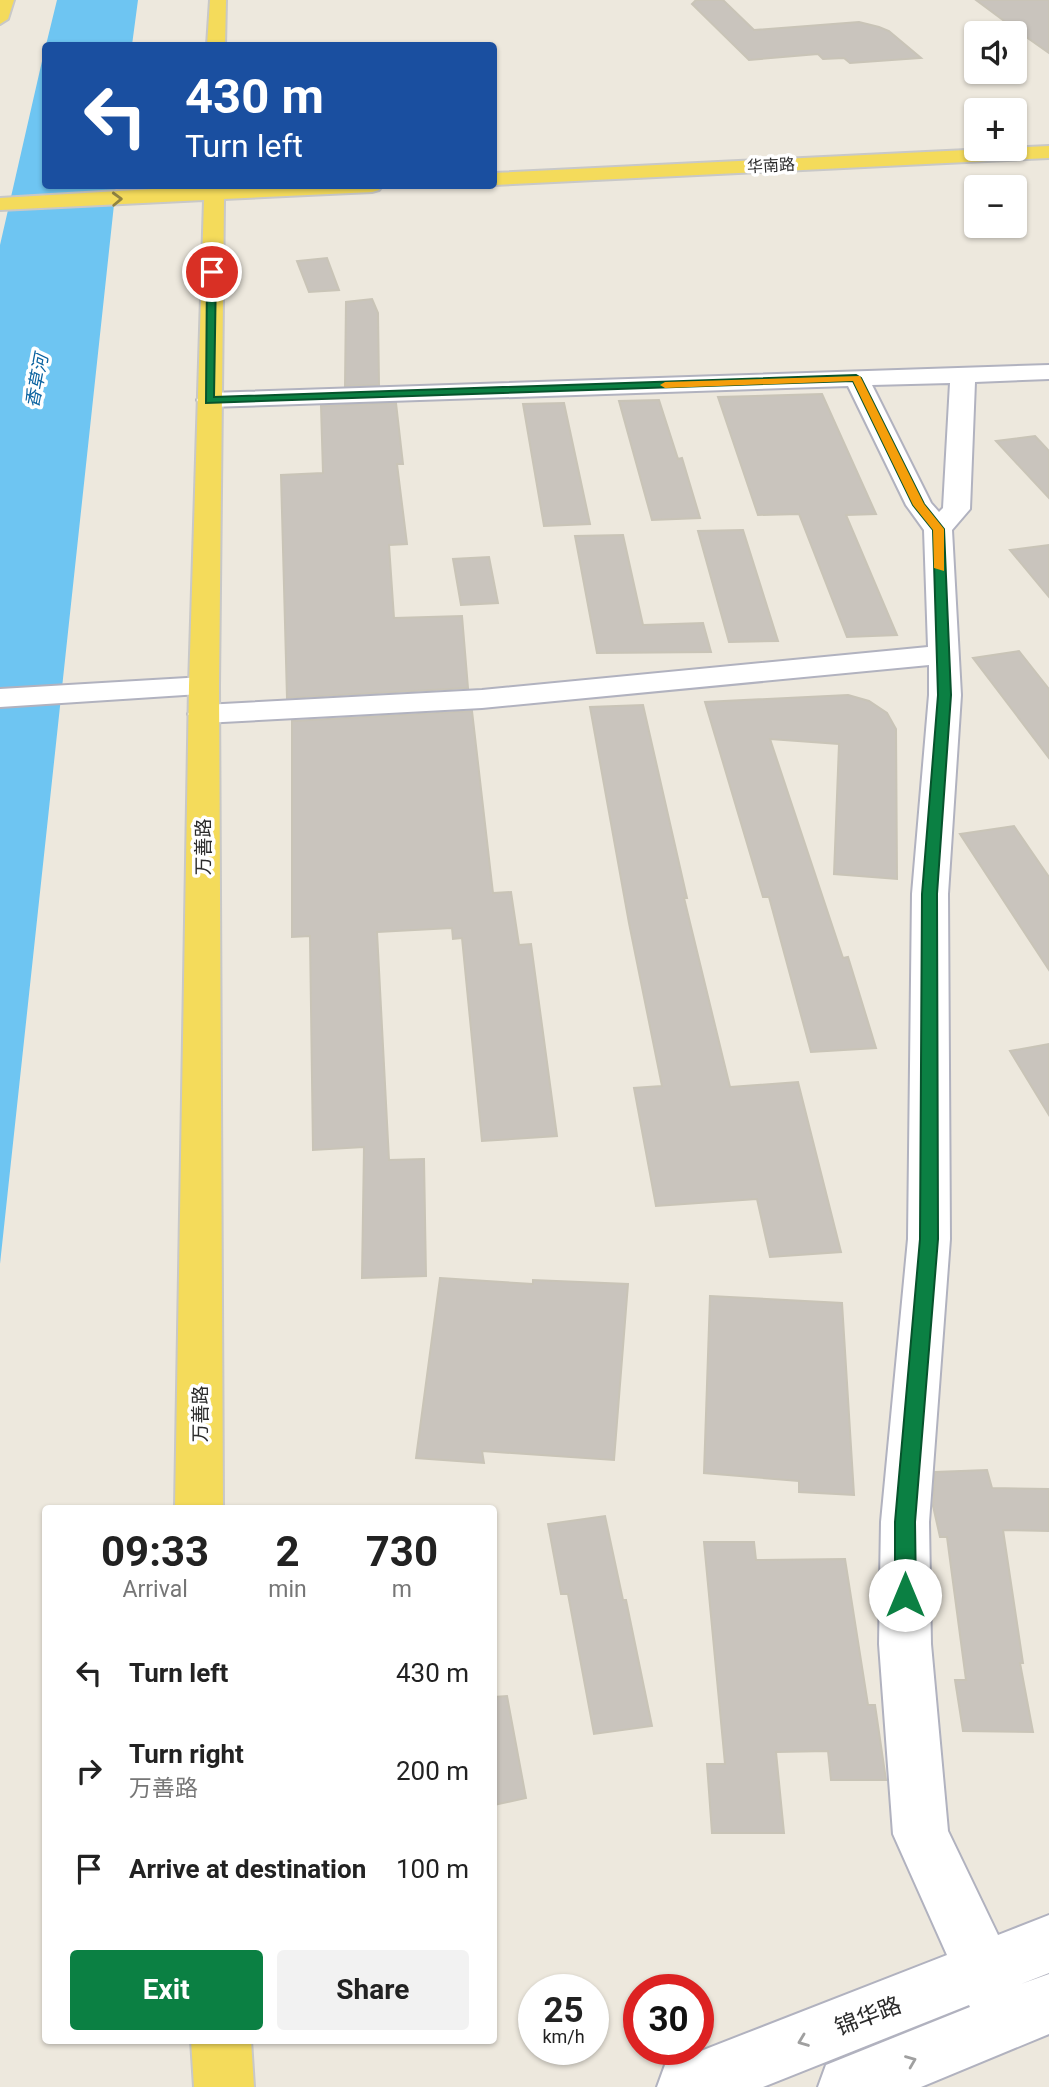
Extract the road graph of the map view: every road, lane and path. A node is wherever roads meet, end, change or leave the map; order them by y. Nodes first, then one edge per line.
1 (6, 0) edge
2 (218, 0) edge
3 (0, 19) edge
4 (216, 42) edge
5 (1049, 145) edge
6 (1027, 146) edge
7 (964, 149) edge
8 (1049, 152) edge
9 (497, 170) edge
10 (497, 179) edge
11 (42, 187) edge
12 (0, 189) edge
13 (253, 189) edge
14 (213, 190) edge
15 (0, 204) edge
16 (1049, 372) edge
17 (963, 375) junction
18 (856, 378) junction
19 (209, 400) junction
20 (938, 529) junction
21 (943, 655) junction
22 (0, 698) edge
23 (204, 700) junction
24 (199, 1505) edge
25 (1049, 1944) edge
26 (1013, 1999) edge
27 (222, 2044) edge
28 (224, 2087) edge
29 (687, 2087) edge
30 (848, 2087) edge

1 - 3 main road
2 - 4 main road
5 - 6 main road
7 - 9 main road, 华南路
8 - 10 main road, 华南路
11 - 12 main road
13 - 14 main road
15 -> 14 main road
14 - 19 main road, 万善路
16 - 17 street
17 - 18 street
17 - 20 street
18 - 19 street
18 - 20 street
19 - 23 main road, 万善路
20 - 21 street
21 - 23 street
21 - 26 street
22 - 23 street
23 - 24 main road, 万善路
25 - 26 street, 锦华路
26 -> 29 street, 锦华路
30 -> 26 street, 锦华路
27 - 28 main road

